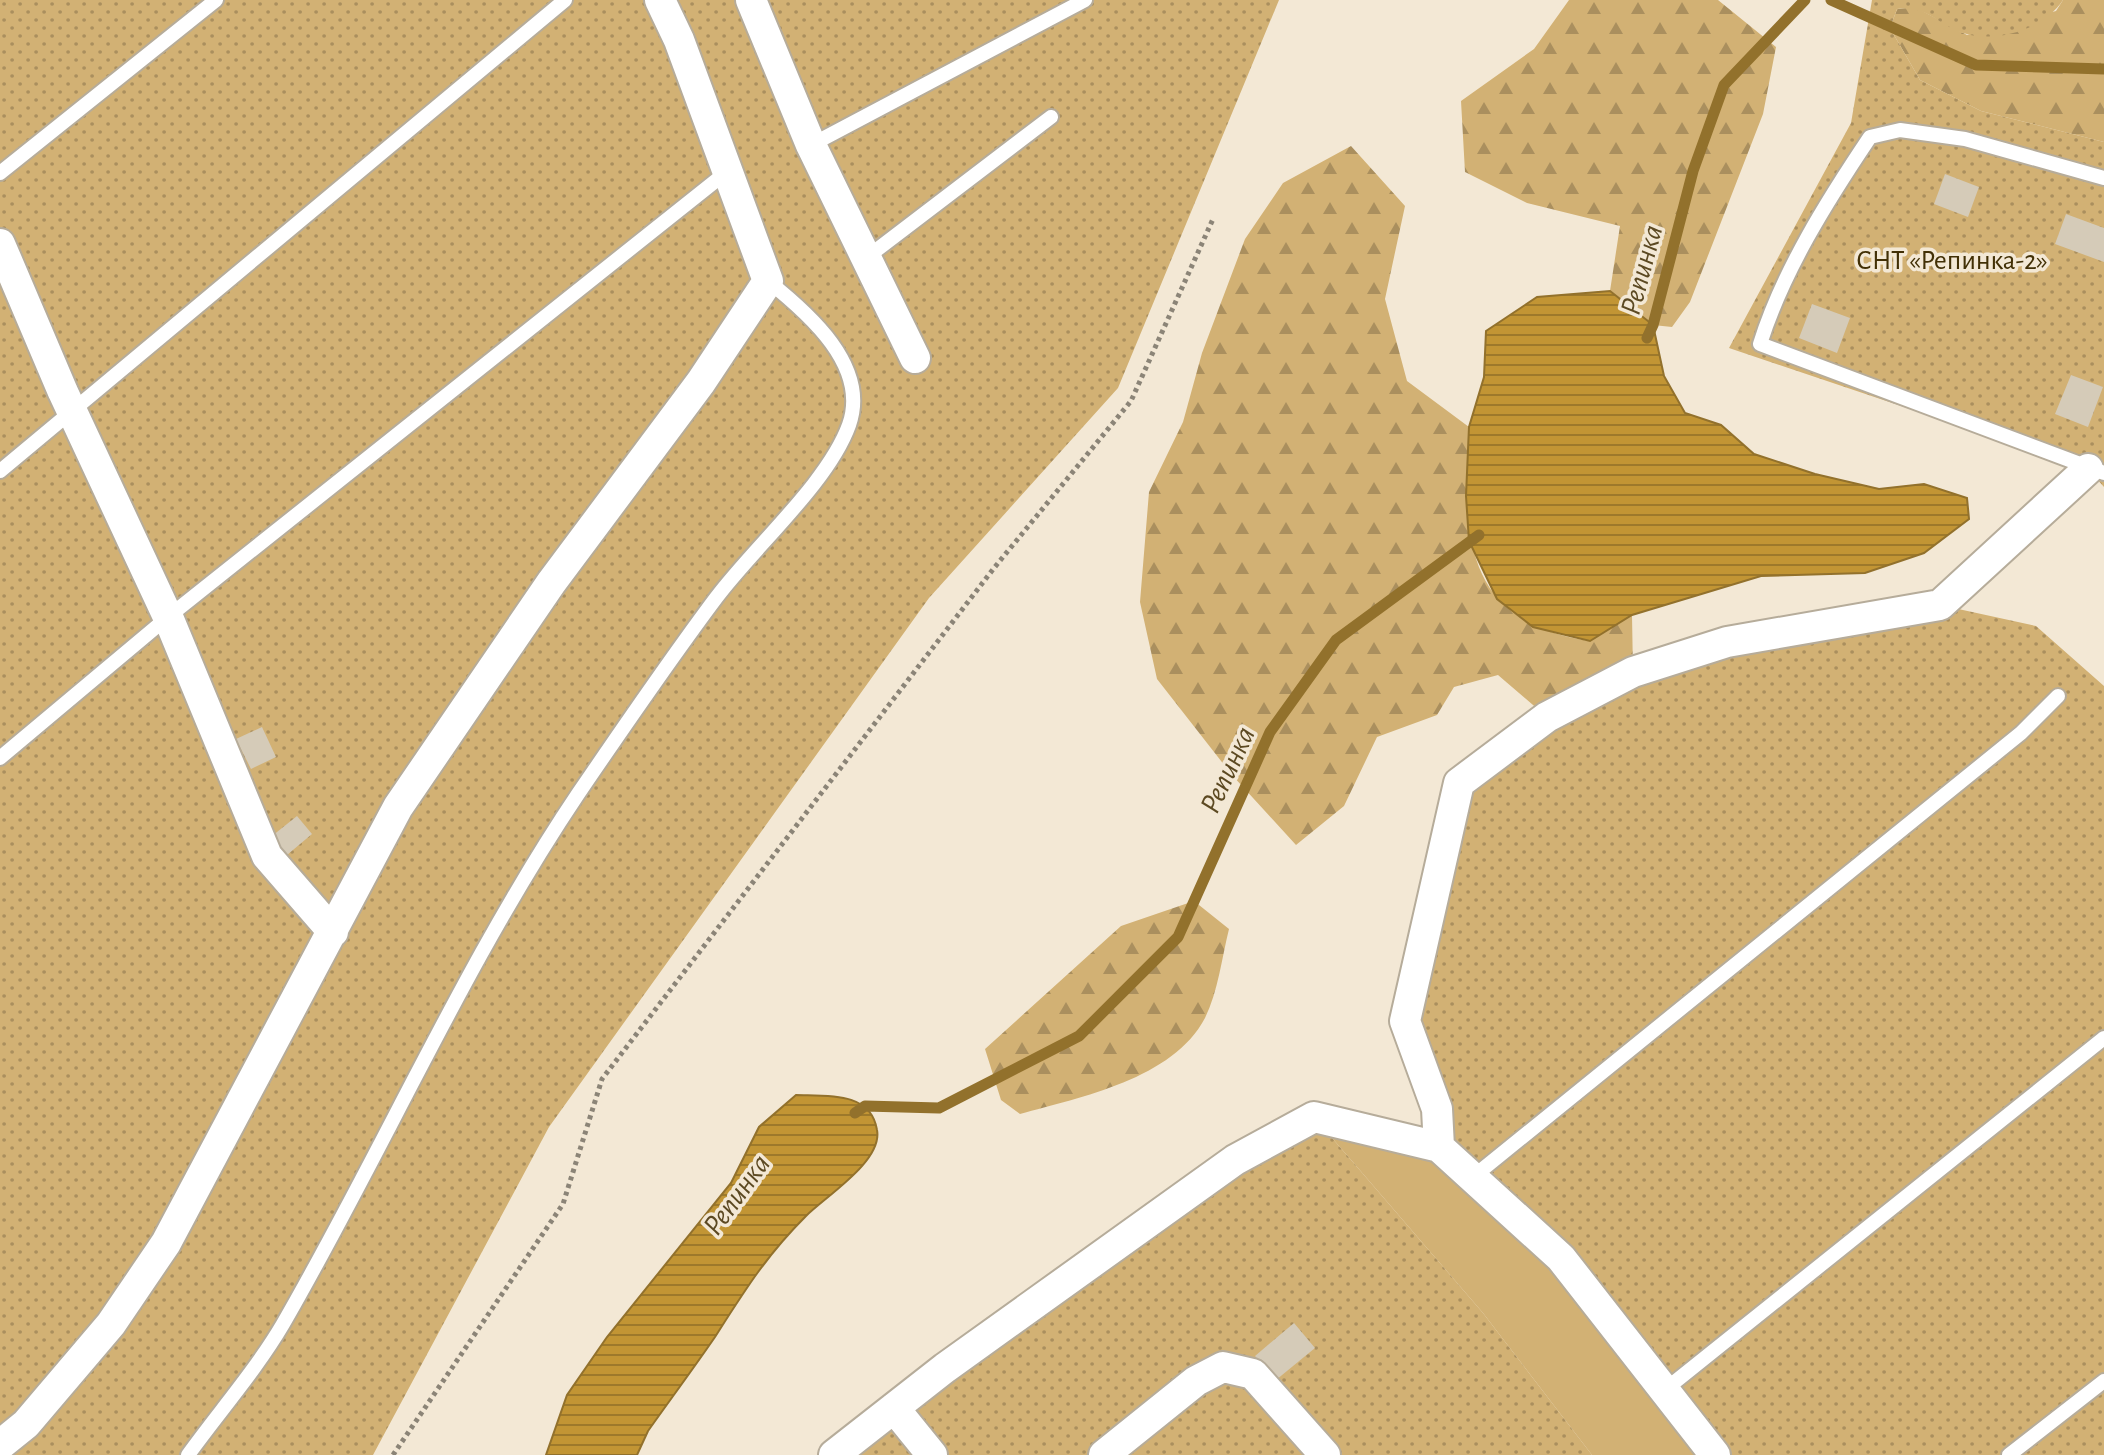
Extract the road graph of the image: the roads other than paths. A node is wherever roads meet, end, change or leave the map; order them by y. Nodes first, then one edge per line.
1 (216, 0) edge
2 (565, 0) edge
3 (660, 0) edge
4 (751, 0) edge
5 (1085, 0) edge
6 (1051, 117) dead end
7 (811, 145) junction
8 (728, 171) junction
9 (0, 173) edge
10 (2104, 178) edge
11 (0, 244) edge
12 (866, 258) junction
13 (768, 281) junction
14 (915, 358) dead end
15 (72, 411) junction
16 (0, 471) edge
17 (2096, 471) edge
18 (168, 617) junction
19 (2058, 696) dead end
20 (0, 758) edge
21 (333, 932) junction
22 (2104, 1038) edge
23 (1439, 1147) junction
24 (1473, 1177) junction
25 (2104, 1381) edge
26 (1666, 1389) junction
27 (894, 1408) junction
28 (0, 1445) edge
29 (188, 1455) edge
30 (834, 1455) edge
31 (932, 1455) edge
32 (1104, 1455) edge
33 (1325, 1455) edge
34 (1715, 1455) edge
35 (2009, 1455) edge

1 - 9 lane
2 - 15 lane
3 - 8 street
4 - 7 street
5 - 7 lane
6 - 12 lane
7 - 12 street
8 - 13 street
8 - 18 lane
10 - 17 lane
11 - 15 street
12 - 14 street
13 - 21 street
13 - 29 lane
15 - 16 lane
15 - 18 street
17 - 23 street
18 - 20 lane
18 - 21 street
19 - 24 lane
21 - 28 street
22 - 26 lane
23 - 24 street
23 - 27 street
24 - 26 street
25 - 35 lane
26 - 34 street
27 - 30 street
27 - 31 street
32 - 33 street

